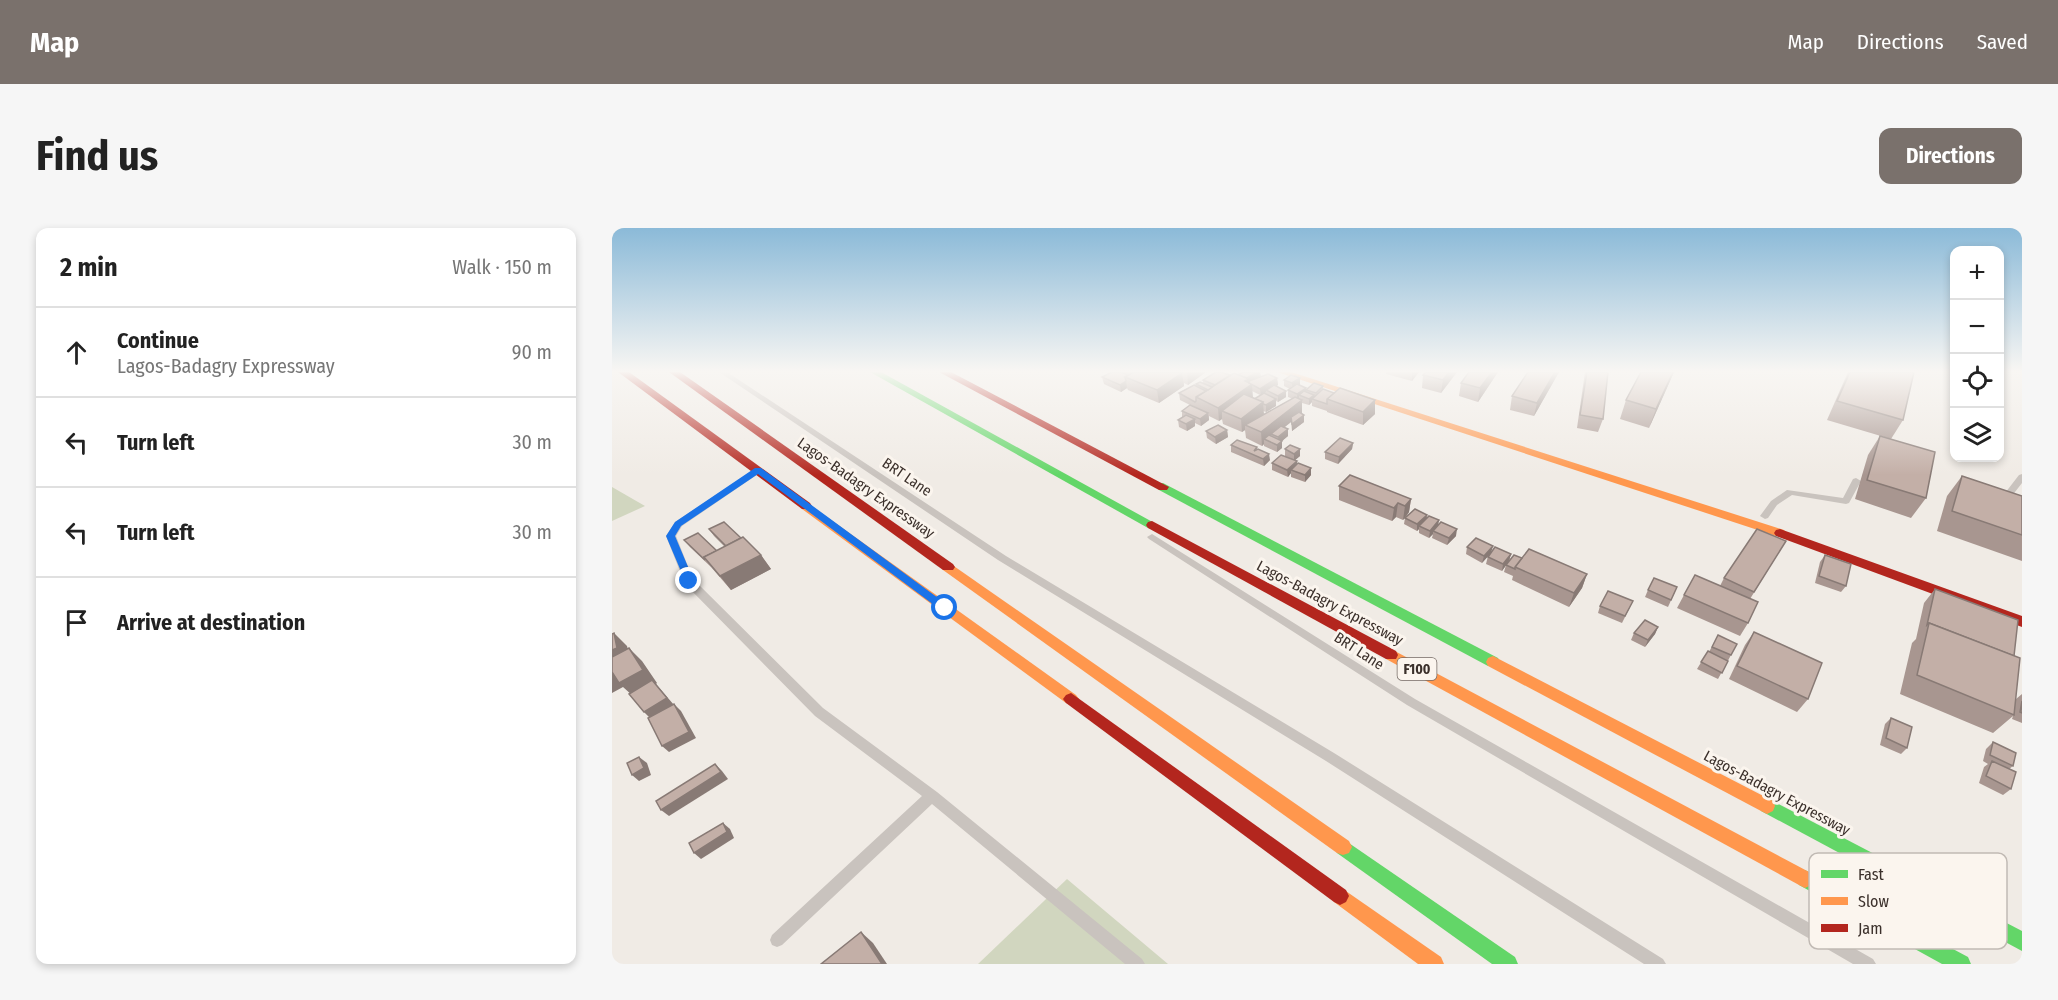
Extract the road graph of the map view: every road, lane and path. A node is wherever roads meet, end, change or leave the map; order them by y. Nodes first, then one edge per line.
1 (670, 406) edge
2 (722, 406) edge
3 (775, 406) edge
4 (929, 406) edge
5 (937, 406) edge
6 (1009, 406) edge
7 (1389, 406) edge
8 (1422, 406) edge
9 (758, 470) junction
10 (2022, 477) edge
11 (1856, 481) dead end
12 (2005, 499) edge
13 (1765, 516) junction
14 (1989, 595) dead end
15 (2022, 622) edge
16 (932, 796) junction
17 (1855, 853) edge
18 (1809, 882) edge
19 (1809, 930) edge
20 (2007, 933) edge
21 (777, 940) dead end
22 (2022, 941) edge
23 (1842, 949) edge
24 (1932, 949) edge
25 (1137, 964) edge
26 (1434, 964) edge
27 (1508, 964) edge
28 (1658, 964) edge
29 (1868, 964) edge
30 (1960, 964) edge

1 - 9 main road
2 - 27 main road, Lagos-Badagry Expressway
3 - 28 lane, BRT Lane
4 - 19 lane, BRT Lane
5 - 18 main road, Lagos-Badagry Expressway / F100
6 - 17 main road, Lagos-Badagry Expressway
7 - 15 main road
8 - 13 main road
9 - 16 lane
9 - 26 main road
10 - 12 lane
11 - 13 lane
13 - 14 main road
16 - 21 lane
16 - 25 lane
20 - 22 main road, Lagos-Badagry Expressway
23 - 29 lane, BRT Lane
24 - 30 main road, Lagos-Badagry Expressway / F100

